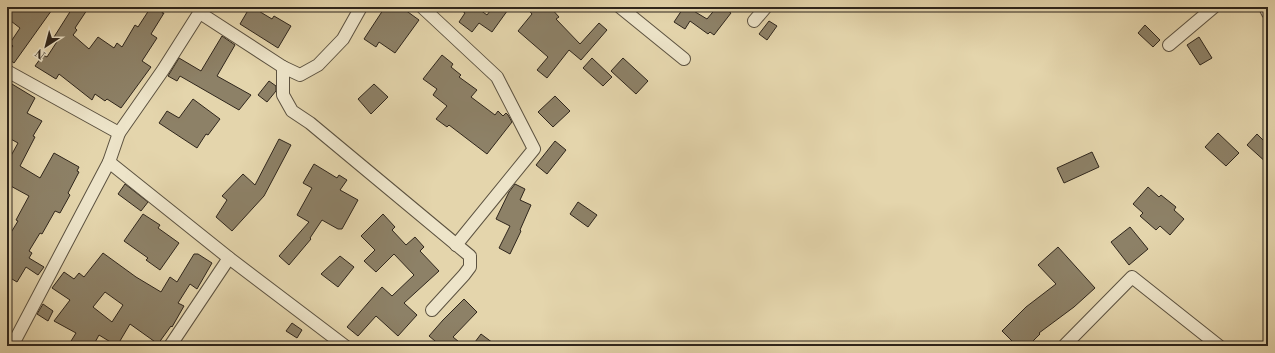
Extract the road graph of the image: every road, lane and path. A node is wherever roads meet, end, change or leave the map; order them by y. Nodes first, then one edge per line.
1 (361, 7) edge
2 (422, 7) edge
3 (620, 7) edge
4 (766, 7) edge
5 (1214, 7) edge
6 (1265, 7) edge
7 (201, 10) edge
8 (1268, 13) edge
9 (754, 21) dead end
10 (1169, 45) dead end
11 (684, 59) dead end
12 (283, 67) junction
13 (7, 71) edge
14 (119, 133) junction
15 (109, 162) junction
16 (456, 244) junction
17 (229, 258) junction
18 (432, 310) dead end
19 (12, 346) edge
20 (170, 346) edge
21 (345, 346) edge
22 (1064, 346) edge
23 (1219, 346) edge

1 - 12 street
2 - 16 street
3 - 11 street
4 - 9 street
5 - 10 street
6 - 8 street
7 - 12 street
7 - 14 street
12 - 16 street
13 - 14 street
14 - 15 street
15 - 17 street
15 - 19 street
16 - 18 street
17 - 20 street
17 - 21 street
22 - 23 street

